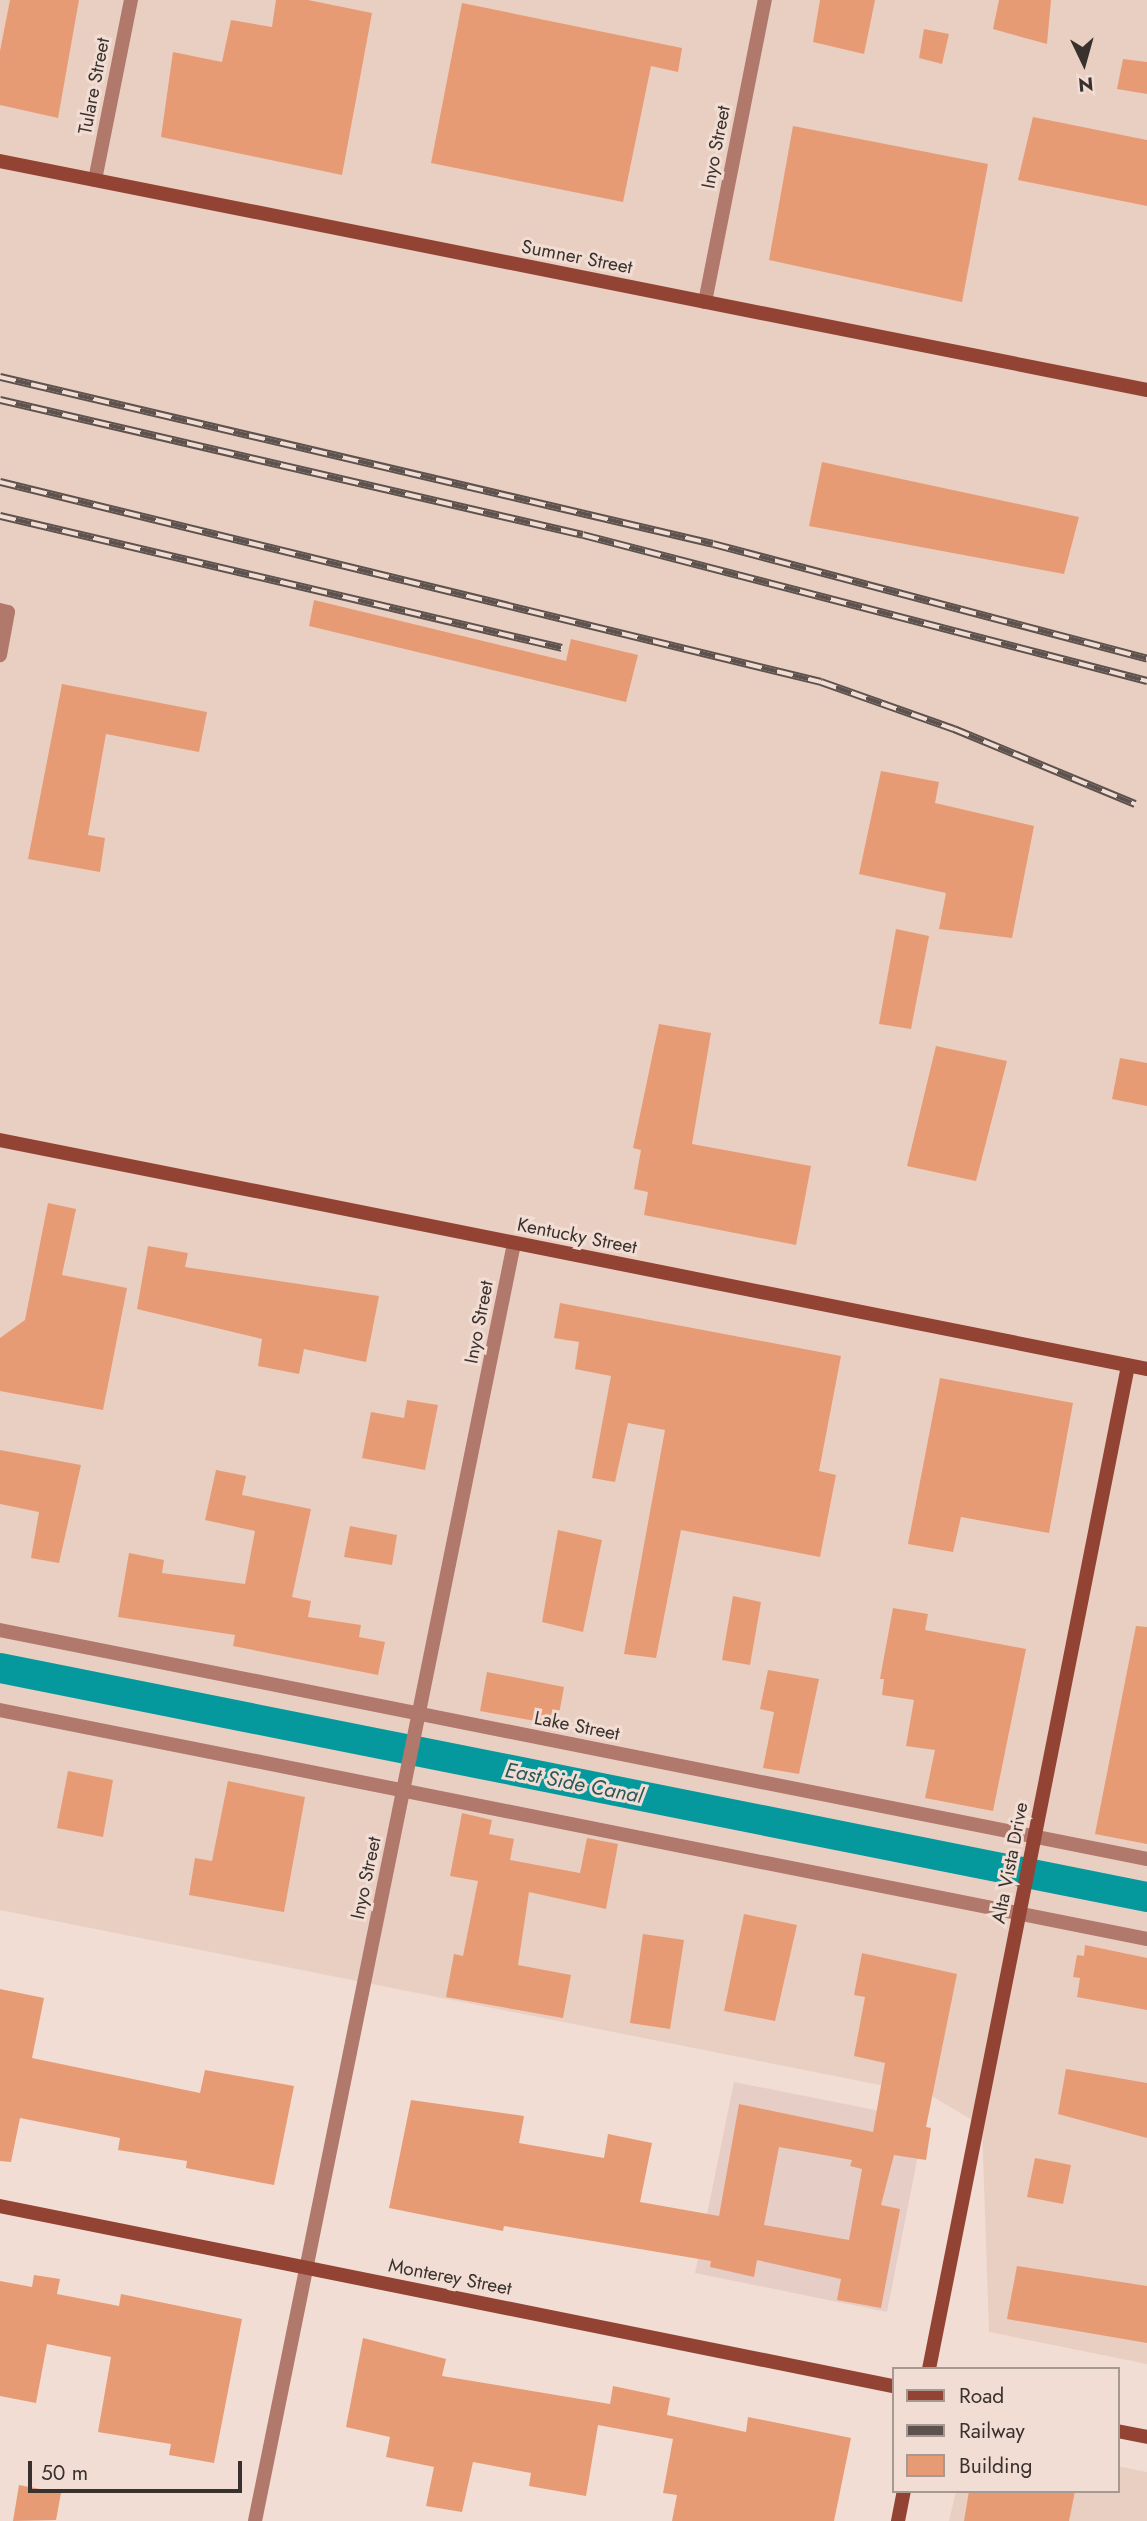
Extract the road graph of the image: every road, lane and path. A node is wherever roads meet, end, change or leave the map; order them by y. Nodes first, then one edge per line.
1 (131, 0) edge
2 (765, 0) edge
3 (0, 161) edge
4 (95, 180) junction
5 (705, 302) junction
6 (1147, 390) edge
7 (4, 611) edge
8 (0, 654) edge
9 (0, 1140) edge
10 (514, 1243) junction
11 (1128, 1366) junction
12 (1147, 1369) edge
13 (0, 1630) edge
14 (0, 1710) edge
15 (419, 1714) junction
16 (404, 1790) junction
17 (1034, 1837) junction
18 (1147, 1859) edge
19 (1019, 1913) junction
20 (1147, 1939) edge
21 (0, 2206) edge
22 (307, 2268) junction
23 (929, 2367) edge
24 (892, 2386) edge
25 (1119, 2431) edge
26 (1147, 2437) edge
27 (904, 2493) edge
28 (256, 2521) edge
29 (898, 2521) edge

1 - 4 street, Tulare Street
2 - 5 street, Inyo Street
3 - 4 street, Sumner Street
4 - 5 street, Sumner Street
5 - 6 street, Sumner Street
7 - 8 street
9 - 10 street, Kentucky Street
10 - 11 street, Kentucky Street
10 - 15 street, Inyo Street
11 - 12 street, Kentucky Street
11 - 17 street, Alta Vista Drive
13 - 15 street, Lake Street
14 - 16 street
15 - 16 street, Inyo Street
15 - 17 street, Lake Street
16 - 19 street
16 - 22 street, Inyo Street
17 - 18 street, Lake Street
17 - 19 street, Alta Vista Drive
19 - 20 street
19 - 23 street, Alta Vista Drive
21 - 22 street, Monterey Street
22 - 24 street, Monterey Street
22 - 28 street, Inyo Street
25 - 26 street
27 - 29 street

